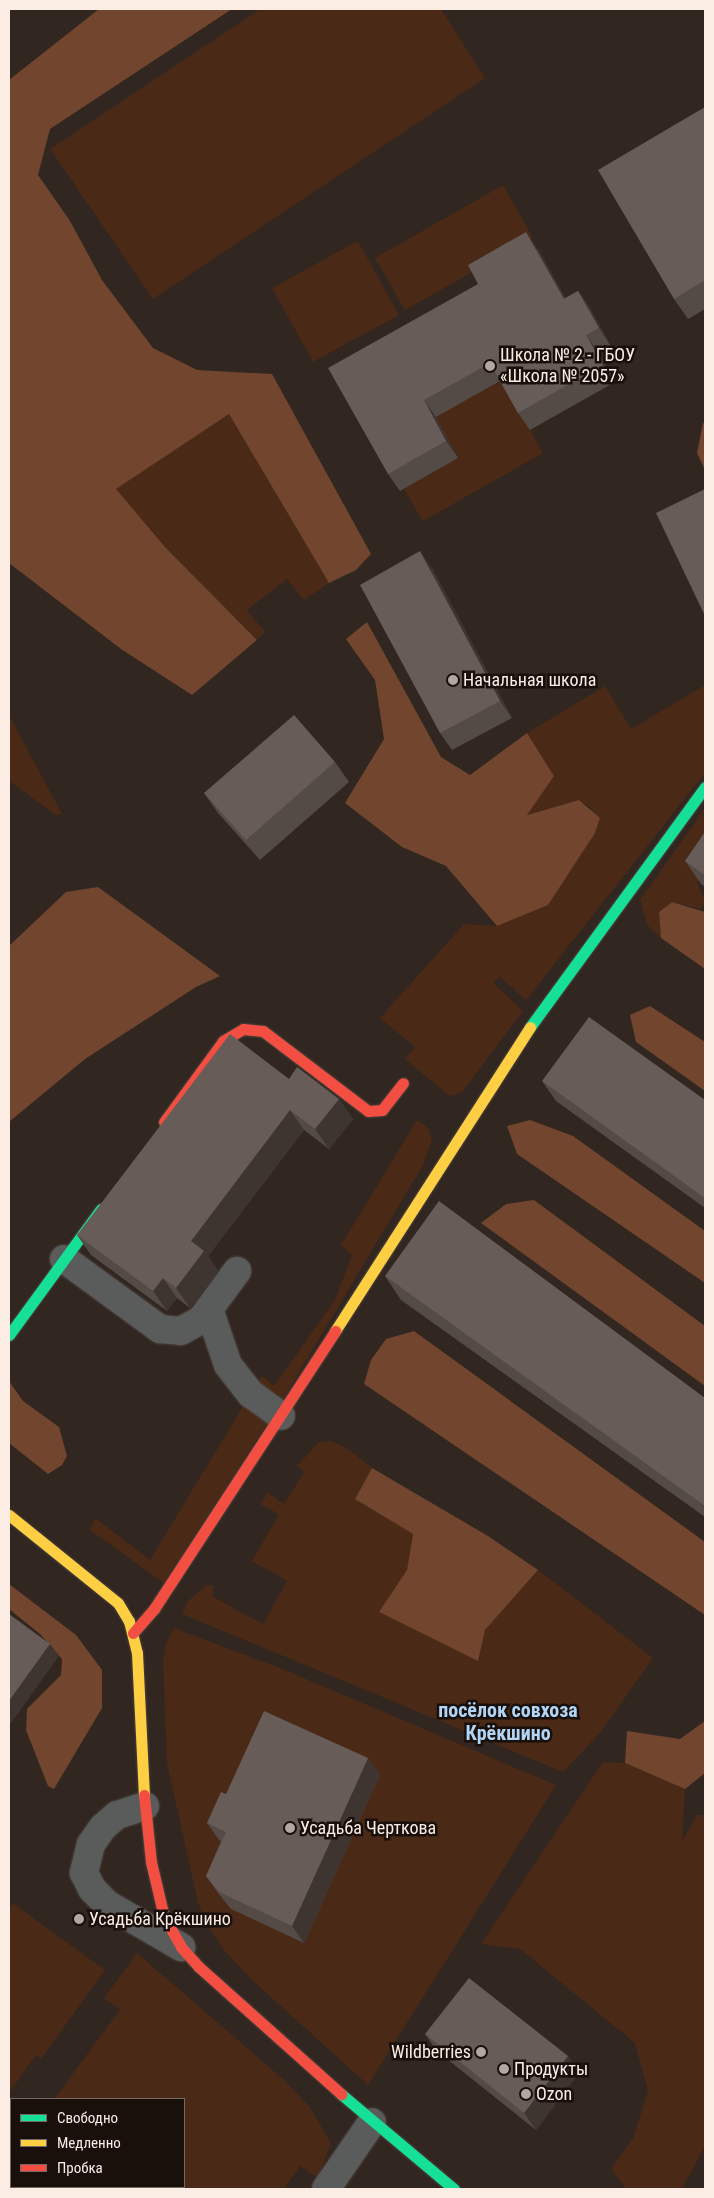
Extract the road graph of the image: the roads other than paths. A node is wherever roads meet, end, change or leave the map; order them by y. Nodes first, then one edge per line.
1 (705, 787) edge
2 (403, 1083) dead end
3 (158, 1130) edge
4 (106, 1202) edge
5 (64, 1259) junction
6 (237, 1271) dead end
7 (209, 1310) junction
8 (9, 1335) edge
9 (281, 1416) junction
10 (9, 1515) edge
11 (133, 1632) junction
12 (145, 1806) junction
13 (182, 1947) junction
14 (372, 2122) junction
15 (326, 2189) edge
16 (454, 2189) edge

1 - 9 street
2 - 3 street
4 - 5 street
5 - 7 street
5 - 8 street
6 - 7 street
7 - 9 street
9 - 11 street
10 - 11 street
11 - 12 street
12 - 13 street
12 - 13 street
13 - 14 street
14 - 15 street
14 - 16 street

